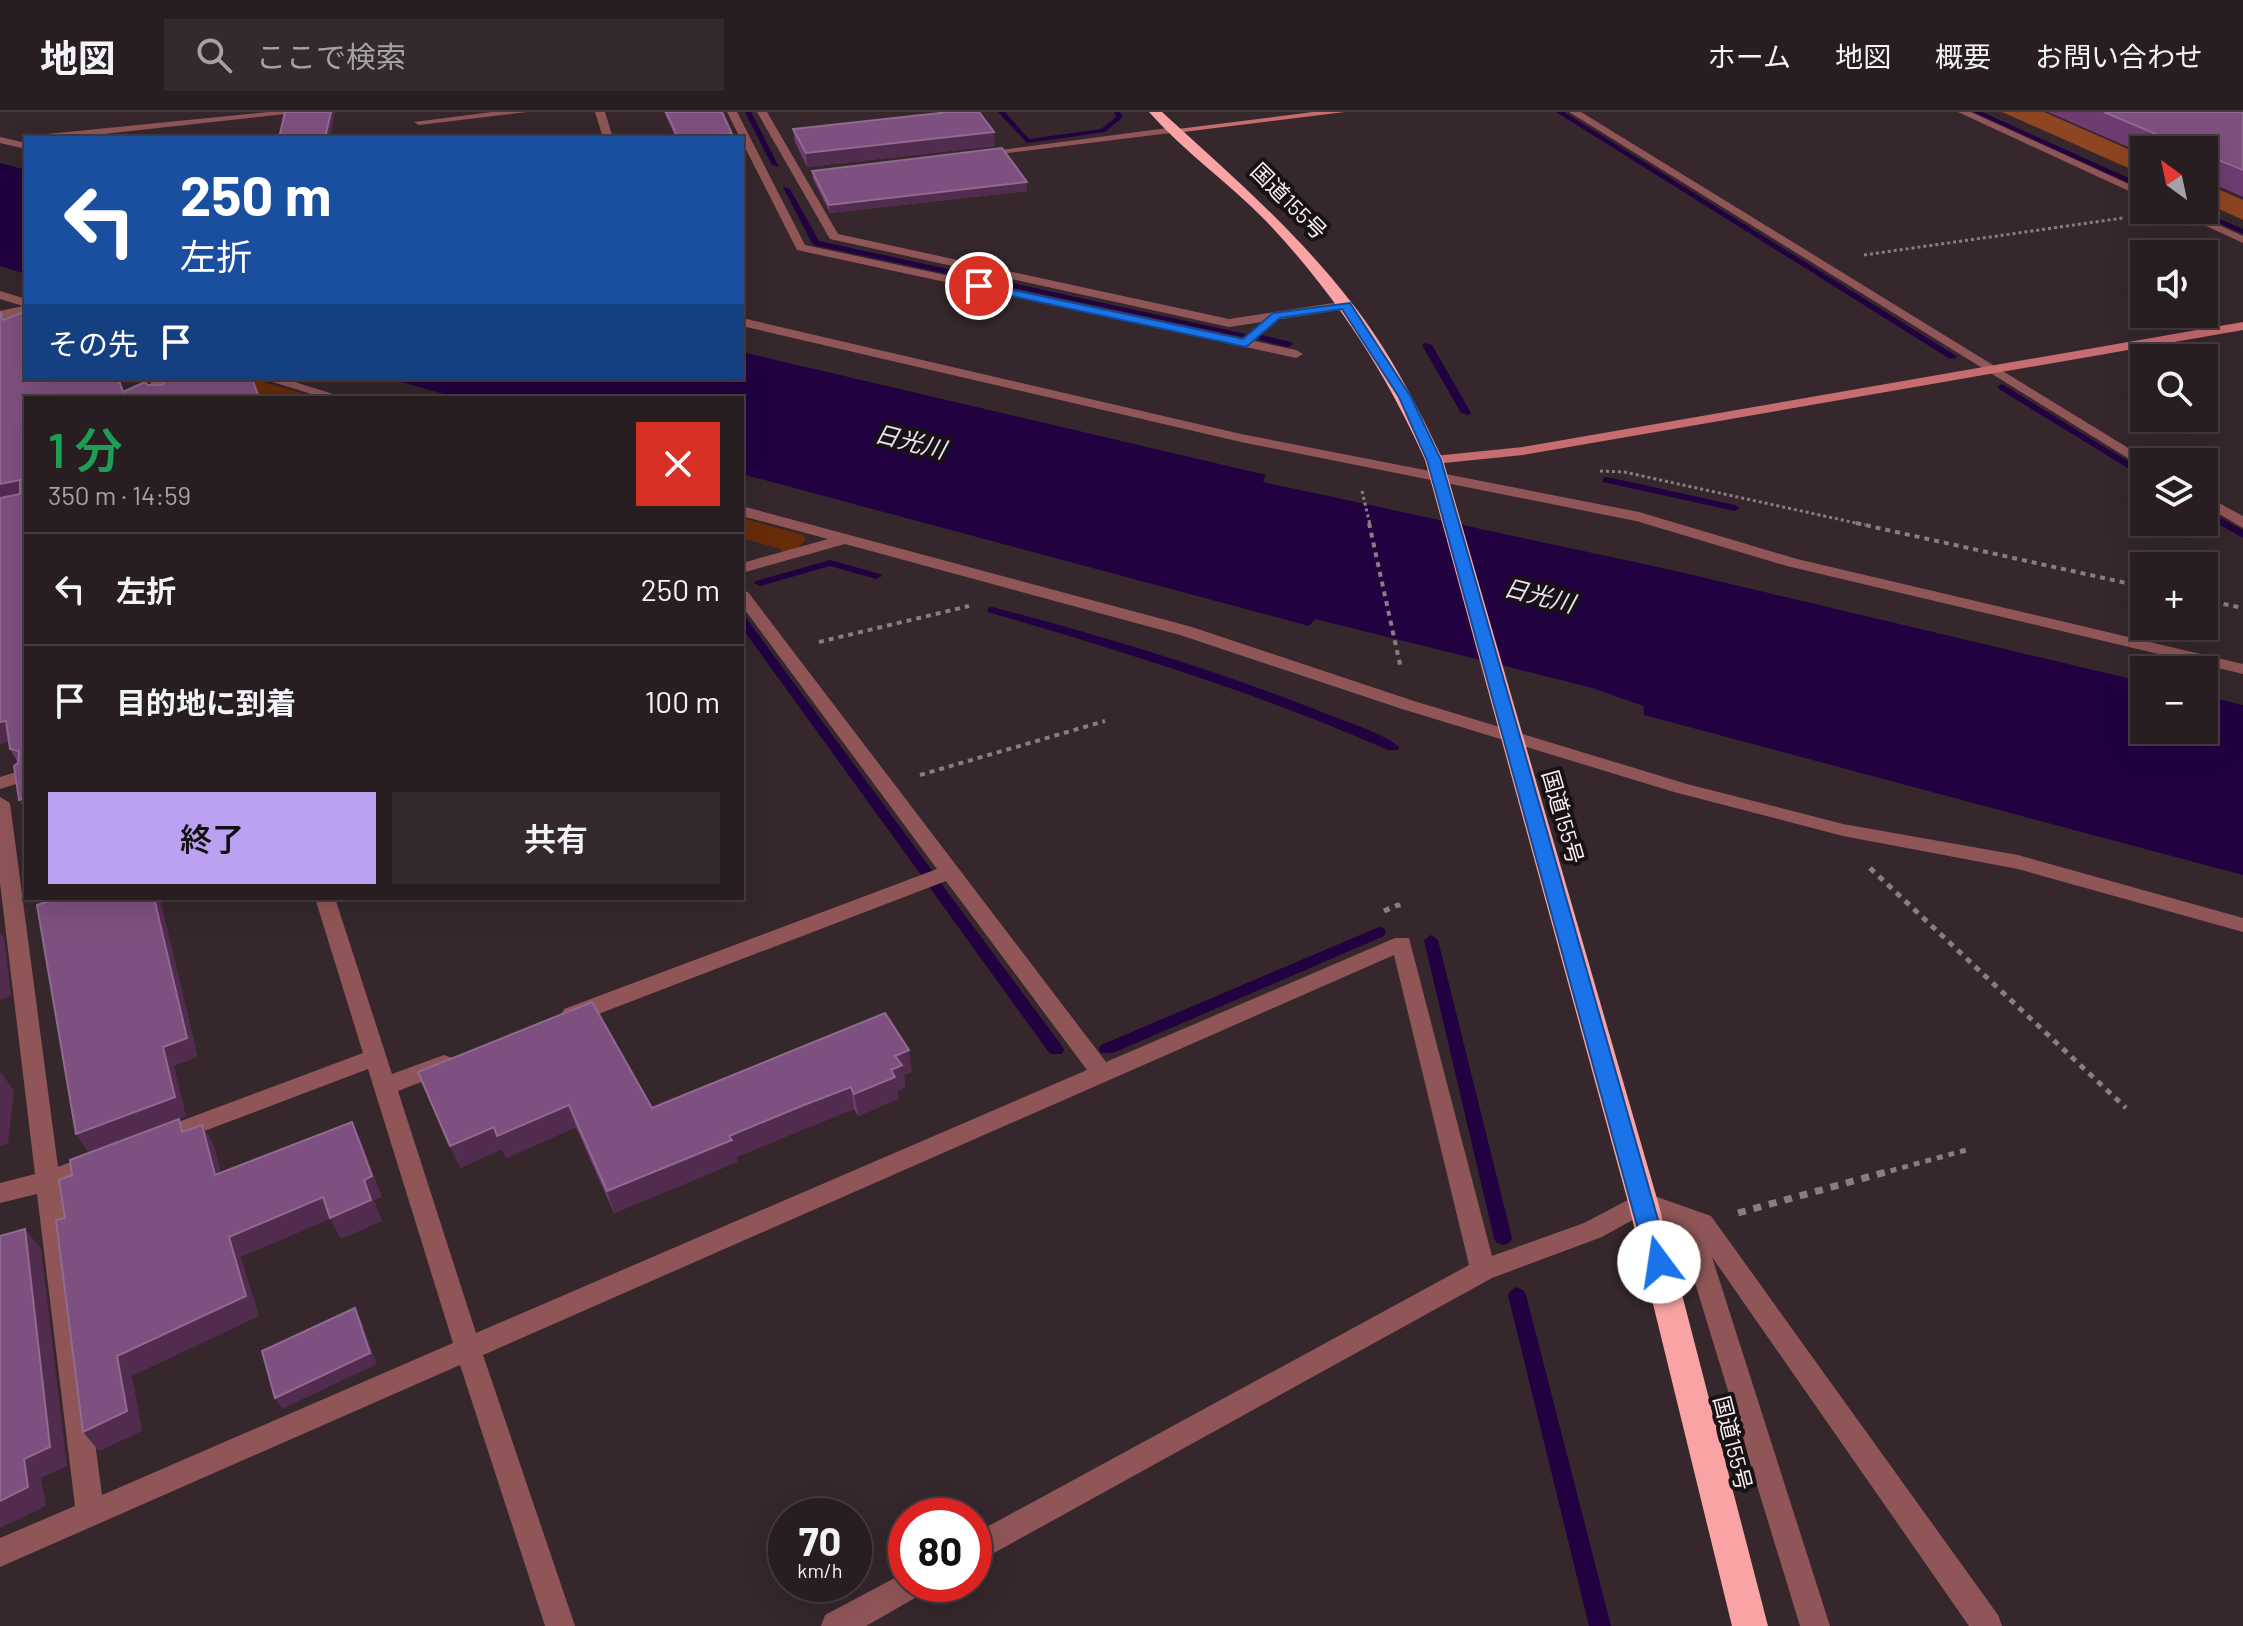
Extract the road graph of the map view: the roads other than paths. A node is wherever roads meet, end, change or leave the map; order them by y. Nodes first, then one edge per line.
1 (298, 112) edge
2 (522, 112) edge
3 (600, 112) edge
4 (732, 112) edge
5 (762, 112) edge
6 (1155, 112) edge
7 (1340, 112) edge
8 (1574, 112) edge
9 (1963, 112) edge
10 (419, 117) edge
11 (1175, 130) junction
12 (57, 136) edge
13 (607, 136) edge
14 (742, 136) edge
15 (24, 139) edge
16 (3, 140) edge
17 (744, 142) edge
18 (24, 145) edge
19 (969, 154) edge
20 (811, 173) edge
21 (795, 175) junction
22 (759, 179) junction
23 (2130, 189) edge
24 (2208, 224) edge
25 (2243, 240) edge
26 (0, 295) edge
27 (24, 302) edge
28 (1346, 305) junction
29 (24, 309) edge
30 (0, 315) edge
31 (1277, 316) junction
32 (744, 322) edge
33 (2243, 326) edge
34 (1246, 343) junction
35 (1296, 354) dead end
36 (1993, 370) junction
37 (274, 380) edge
38 (332, 396) edge
39 (2130, 453) edge
40 (1434, 460) junction
41 (1439, 484) junction
42 (2218, 508) edge
43 (744, 512) edge
44 (2243, 523) edge
45 (845, 539) junction
46 (744, 567) edge
47 (744, 598) edge
48 (2243, 669) edge
49 (1507, 725) junction
50 (24, 776) edge
51 (0, 783) edge
52 (0, 803) edge
53 (949, 872) junction
54 (326, 900) edge
55 (2243, 925) edge
56 (548, 1024) edge
57 (375, 1057) junction
58 (459, 1058) edge
59 (1102, 1074) junction
60 (385, 1086) junction
61 (48, 1181) junction
62 (0, 1193) edge
63 (1643, 1202) junction
64 (1695, 1220) junction
65 (1483, 1270) junction
66 (468, 1349) junction
67 (90, 1513) junction
68 (992, 1540) edge
69 (0, 1553) edge
70 (888, 1597) edge
71 (560, 1626) edge
72 (836, 1626) edge
73 (1750, 1626) edge
74 (1815, 1626) edge
75 (1987, 1626) edge

1 - 12 street
2 - 10 street
3 - 13 street
4 - 14 street
5 - 21 street
6 - 11 highway, 国道155号
7 - 11 street
8 - 36 street
9 - 23 street
11 - 19 street
11 - 28 highway, 国道155号
15 - 16 street
16 - 18 street
17 - 22 street
20 - 21 street
21 - 22 street
21 - 31 street
22 - 34 street
24 - 25 street
26 - 27 street
28 - 31 street
28 - 40 highway, 国道155号
29 - 30 street
31 - 34 street
32 - 41 street
33 - 36 street
34 - 35 street
36 - 39 street
36 - 40 street
37 - 38 street
40 - 41 highway, 国道155号
41 - 48 street
41 - 49 highway, 国道155号
42 - 44 street
43 - 45 street
45 - 46 street
45 - 49 street
47 - 53 street
49 - 55 street
49 - 63 highway, 国道155号
50 - 51 street
52 - 61 street
53 - 56 street
53 - 59 street
54 - 57 street
57 - 60 street
57 - 61 street
58 - 60 street
59 - 65 street
59 - 66 street
60 - 66 street
61 - 62 street
61 - 67 street
63 - 64 street
63 - 65 street
63 - 73 highway, 国道155号
64 - 74 street
64 - 75 street
65 - 68 street
66 - 67 street
66 - 71 street
67 - 69 street
70 - 72 street

